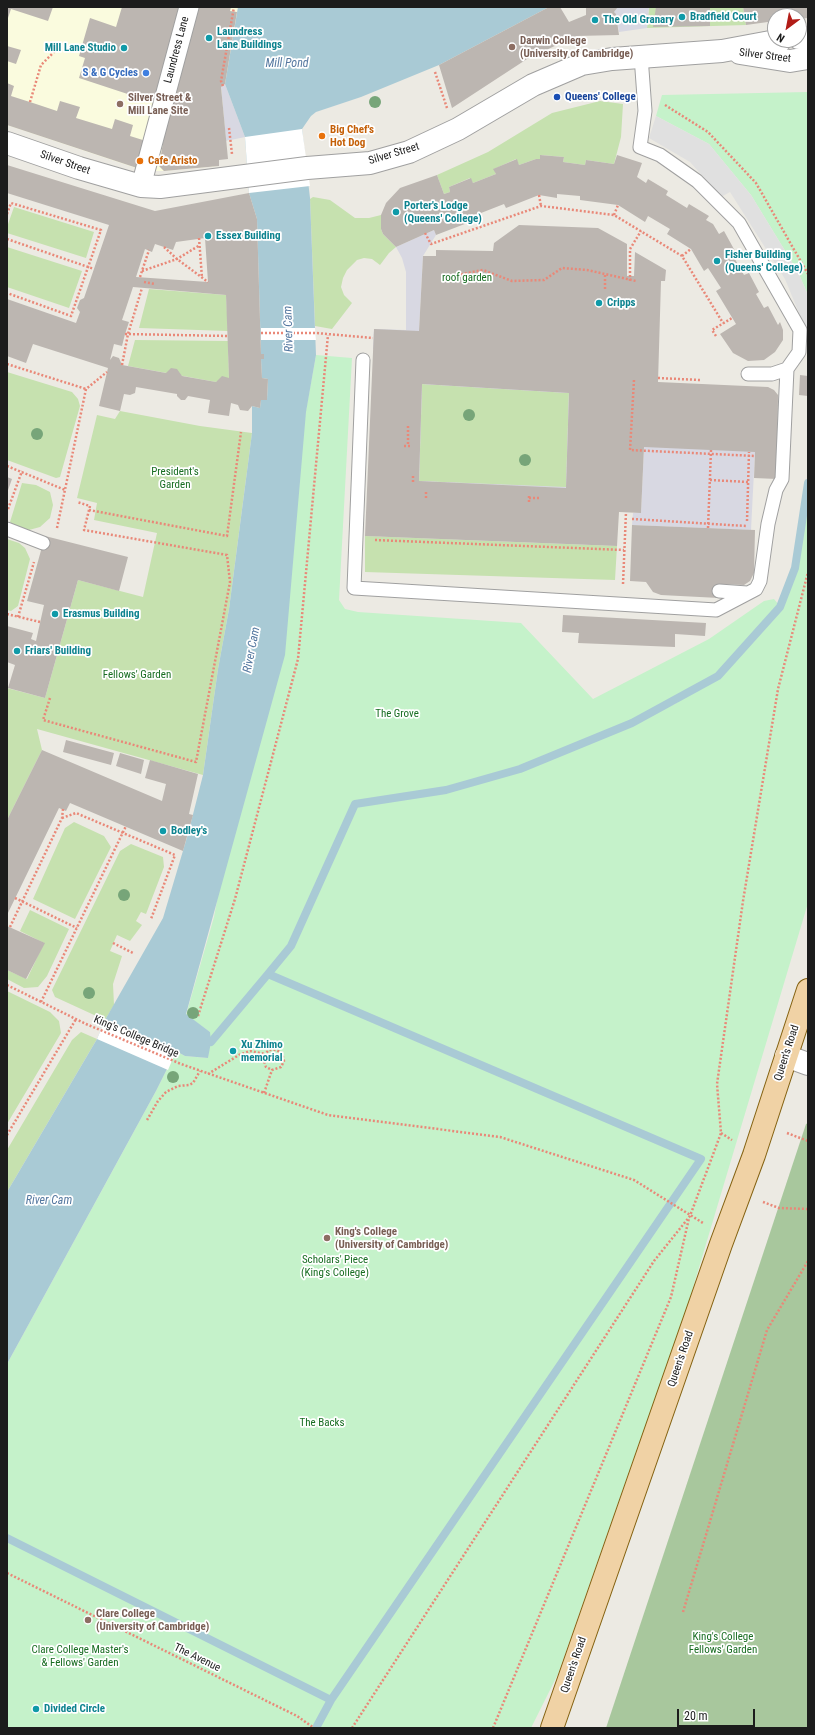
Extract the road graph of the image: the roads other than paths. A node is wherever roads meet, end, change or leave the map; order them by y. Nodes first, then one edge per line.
1 (188, 7) edge
2 (767, 42) edge
3 (722, 50) junction
4 (641, 56) junction
5 (808, 58) edge
6 (7, 143) edge
7 (141, 186) junction
8 (363, 360) dead end
9 (787, 369) junction
10 (748, 374) dead end
11 (7, 529) edge
12 (41, 542) road end
13 (719, 591) dead end
14 (747, 593) junction
15 (808, 990) edge
16 (786, 1056) junction
17 (808, 1064) edge
18 (552, 1728) edge

1 - 7 street, Laundress Lane
2 - 3 street, Silver Street
3 - 4 street, Silver Street
3 - 5 street, Silver Street
4 - 7 street, Silver Street
4 - 9 lane
6 - 7 street, Silver Street
8 - 14 lane
9 - 10 lane
9 - 14 lane
11 - 12 lane
13 - 14 lane
15 - 16 main road, Queen's Road
16 - 17 street
16 - 18 main road, Queen's Road

